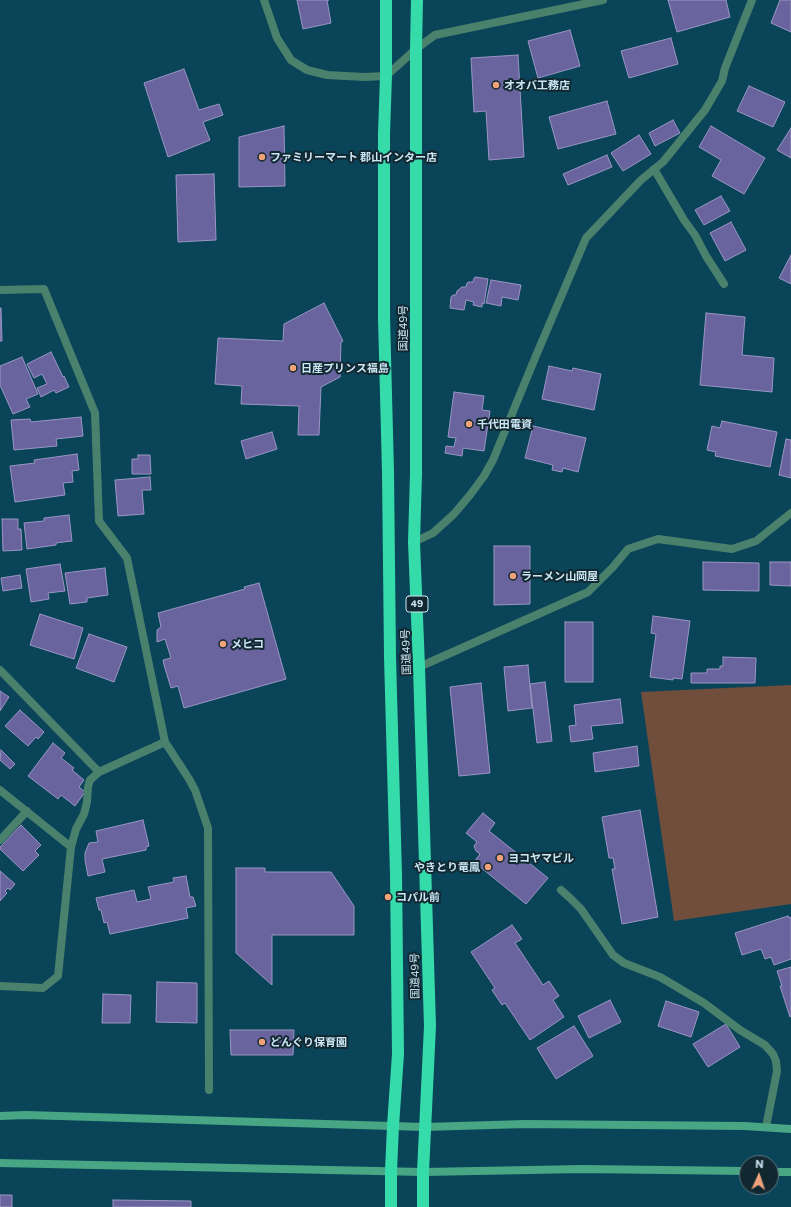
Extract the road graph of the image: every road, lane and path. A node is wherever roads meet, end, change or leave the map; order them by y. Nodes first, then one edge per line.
1 (264, 0) edge
2 (386, 0) edge
3 (417, 0) edge
4 (603, 0) edge
5 (752, 0) edge
6 (416, 49) junction
7 (386, 76) junction
8 (654, 169) junction
9 (724, 284) dead end
10 (0, 290) edge
11 (791, 513) edge
12 (414, 542) junction
13 (419, 667) junction
14 (0, 670) edge
15 (165, 742) junction
16 (99, 772) junction
17 (0, 790) edge
18 (27, 811) junction
19 (0, 840) edge
20 (71, 847) junction
21 (561, 890) dead end
22 (0, 986) edge
23 (209, 1090) dead end
24 (0, 1116) edge
25 (393, 1126) junction
26 (425, 1126) junction
27 (766, 1127) junction
28 (791, 1128) edge
29 (0, 1163) edge
30 (391, 1171) junction
31 (739, 1171) edge
32 (423, 1172) junction
33 (779, 1172) edge
34 (791, 1172) edge
35 (391, 1207) edge
36 (423, 1207) edge

1 - 7 street
2 - 7 highway, 国道49号
3 - 6 highway, 国道49号 / 49
4 - 6 street
5 - 8 street
6 - 7 street
6 - 12 highway, 国道49号 / 49
7 - 25 highway, 国道49号
8 - 9 street
8 - 12 street
10 - 15 street
11 - 13 street
12 - 13 highway, 国道49号 / 49
13 - 26 highway, 国道49号 / 49
14 - 16 street
15 - 16 street
15 - 23 street
16 - 20 street
17 - 18 street
18 - 19 street
18 - 20 street
20 - 22 street
21 - 27 street
24 - 25 street
25 - 26 street
25 - 30 highway, 国道49号
26 - 27 street
26 - 32 highway, 国道49号 / 49
27 - 28 street
29 - 30 street
30 - 32 street
30 - 35 highway, 国道49号
31 - 32 street
32 - 36 highway, 国道49号 / 49
33 - 34 street

